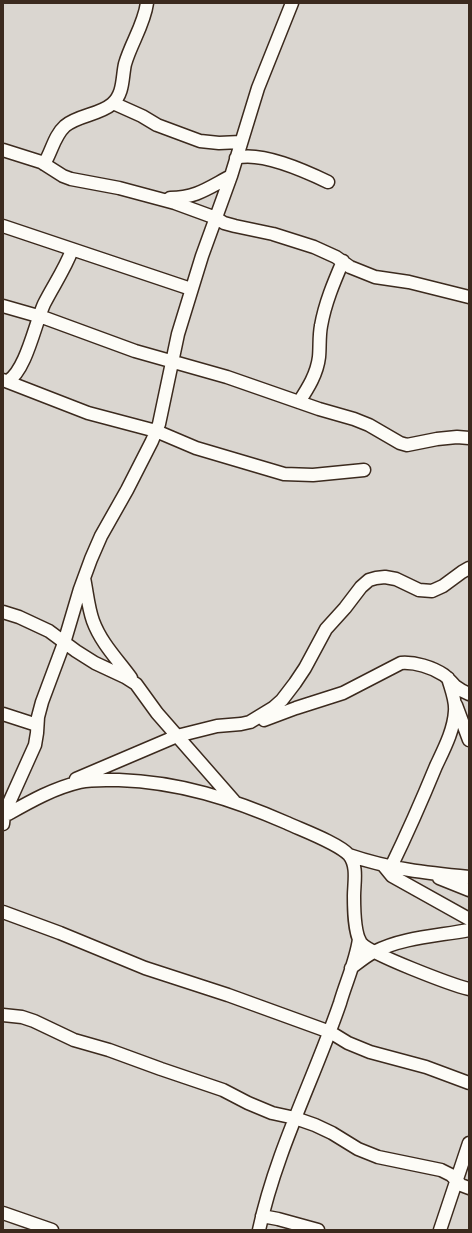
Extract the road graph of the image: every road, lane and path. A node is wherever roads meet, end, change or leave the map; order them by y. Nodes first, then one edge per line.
1 (147, 3) edge
2 (292, 3) edge
3 (113, 103) junction
4 (241, 142) junction
5 (3, 150) edge
6 (236, 158) junction
7 (44, 164) junction
8 (231, 176) junction
9 (328, 182) dead end
10 (155, 198) junction
11 (216, 218) junction
12 (3, 226) edge
13 (72, 250) junction
14 (343, 261) junction
15 (191, 289) junction
16 (469, 297) edge
17 (3, 306) edge
18 (40, 316) junction
19 (171, 362) junction
20 (5, 380) edge
21 (299, 402) junction
22 (156, 432) junction
23 (469, 438) edge
24 (364, 470) dead end
25 (469, 568) edge
26 (84, 578) junction
27 (3, 612) edge
28 (64, 643) junction
29 (448, 678) junction
30 (136, 684) junction
31 (469, 694) edge
32 (455, 702) junction
33 (3, 714) edge
34 (250, 722) junction
35 (37, 725) junction
36 (177, 736) junction
37 (469, 740) edge
38 (58, 789) junction
39 (234, 802) junction
40 (3, 818) edge
41 (349, 855) junction
42 (387, 866) junction
43 (429, 874) junction
44 (469, 877) edge
45 (469, 890) edge
46 (3, 912) edge
47 (469, 919) edge
48 (469, 930) edge
49 (359, 939) junction
50 (374, 952) junction
51 (351, 968) junction
52 (469, 989) edge
53 (3, 1016) edge
54 (330, 1032) junction
55 (469, 1083) edge
56 (295, 1118) junction
57 (469, 1144) edge
58 (457, 1180) junction
59 (469, 1188) edge
60 (3, 1213) edge
61 (262, 1216) junction
62 (52, 1230) edge
63 (259, 1230) edge
64 (318, 1230) edge
65 (440, 1230) edge

1 - 3 street
2 - 4 street
3 - 4 street
3 - 7 street
4 - 6 street
5 - 7 street
6 - 8 street
6 - 9 street
7 - 10 street
8 - 10 street
8 - 11 street
10 - 11 street
11 - 14 street
11 - 15 street
12 - 13 street
13 - 15 street
13 - 18 street
14 - 16 street
14 - 21 street
15 - 19 street
17 - 18 street
18 - 19 street
18 - 20 street
19 - 21 street
19 - 22 street
20 - 22 street
21 - 23 street
22 - 24 street
22 - 26 street
25 - 34 street
26 - 28 street
26 - 30 street
27 - 28 street
28 - 30 street
28 - 35 street
29 - 31 street
29 - 32 street
29 - 34 street
30 - 36 street
32 - 37 street
32 - 42 street
33 - 35 street
34 - 36 street
35 - 40 street
36 - 38 street
36 - 39 street
38 - 39 street
38 - 40 street
39 - 41 street
41 - 42 street
41 - 49 street
42 - 43 street
42 - 47 street
43 - 44 street
43 - 45 street
46 - 54 street
48 - 50 street
49 - 50 street
49 - 51 street
50 - 51 street
50 - 52 street
51 - 54 street
53 - 56 street
54 - 55 street
54 - 56 street
56 - 58 street
56 - 61 street
57 - 58 street
58 - 59 street
58 - 65 street
60 - 62 street
61 - 63 street
61 - 64 street

